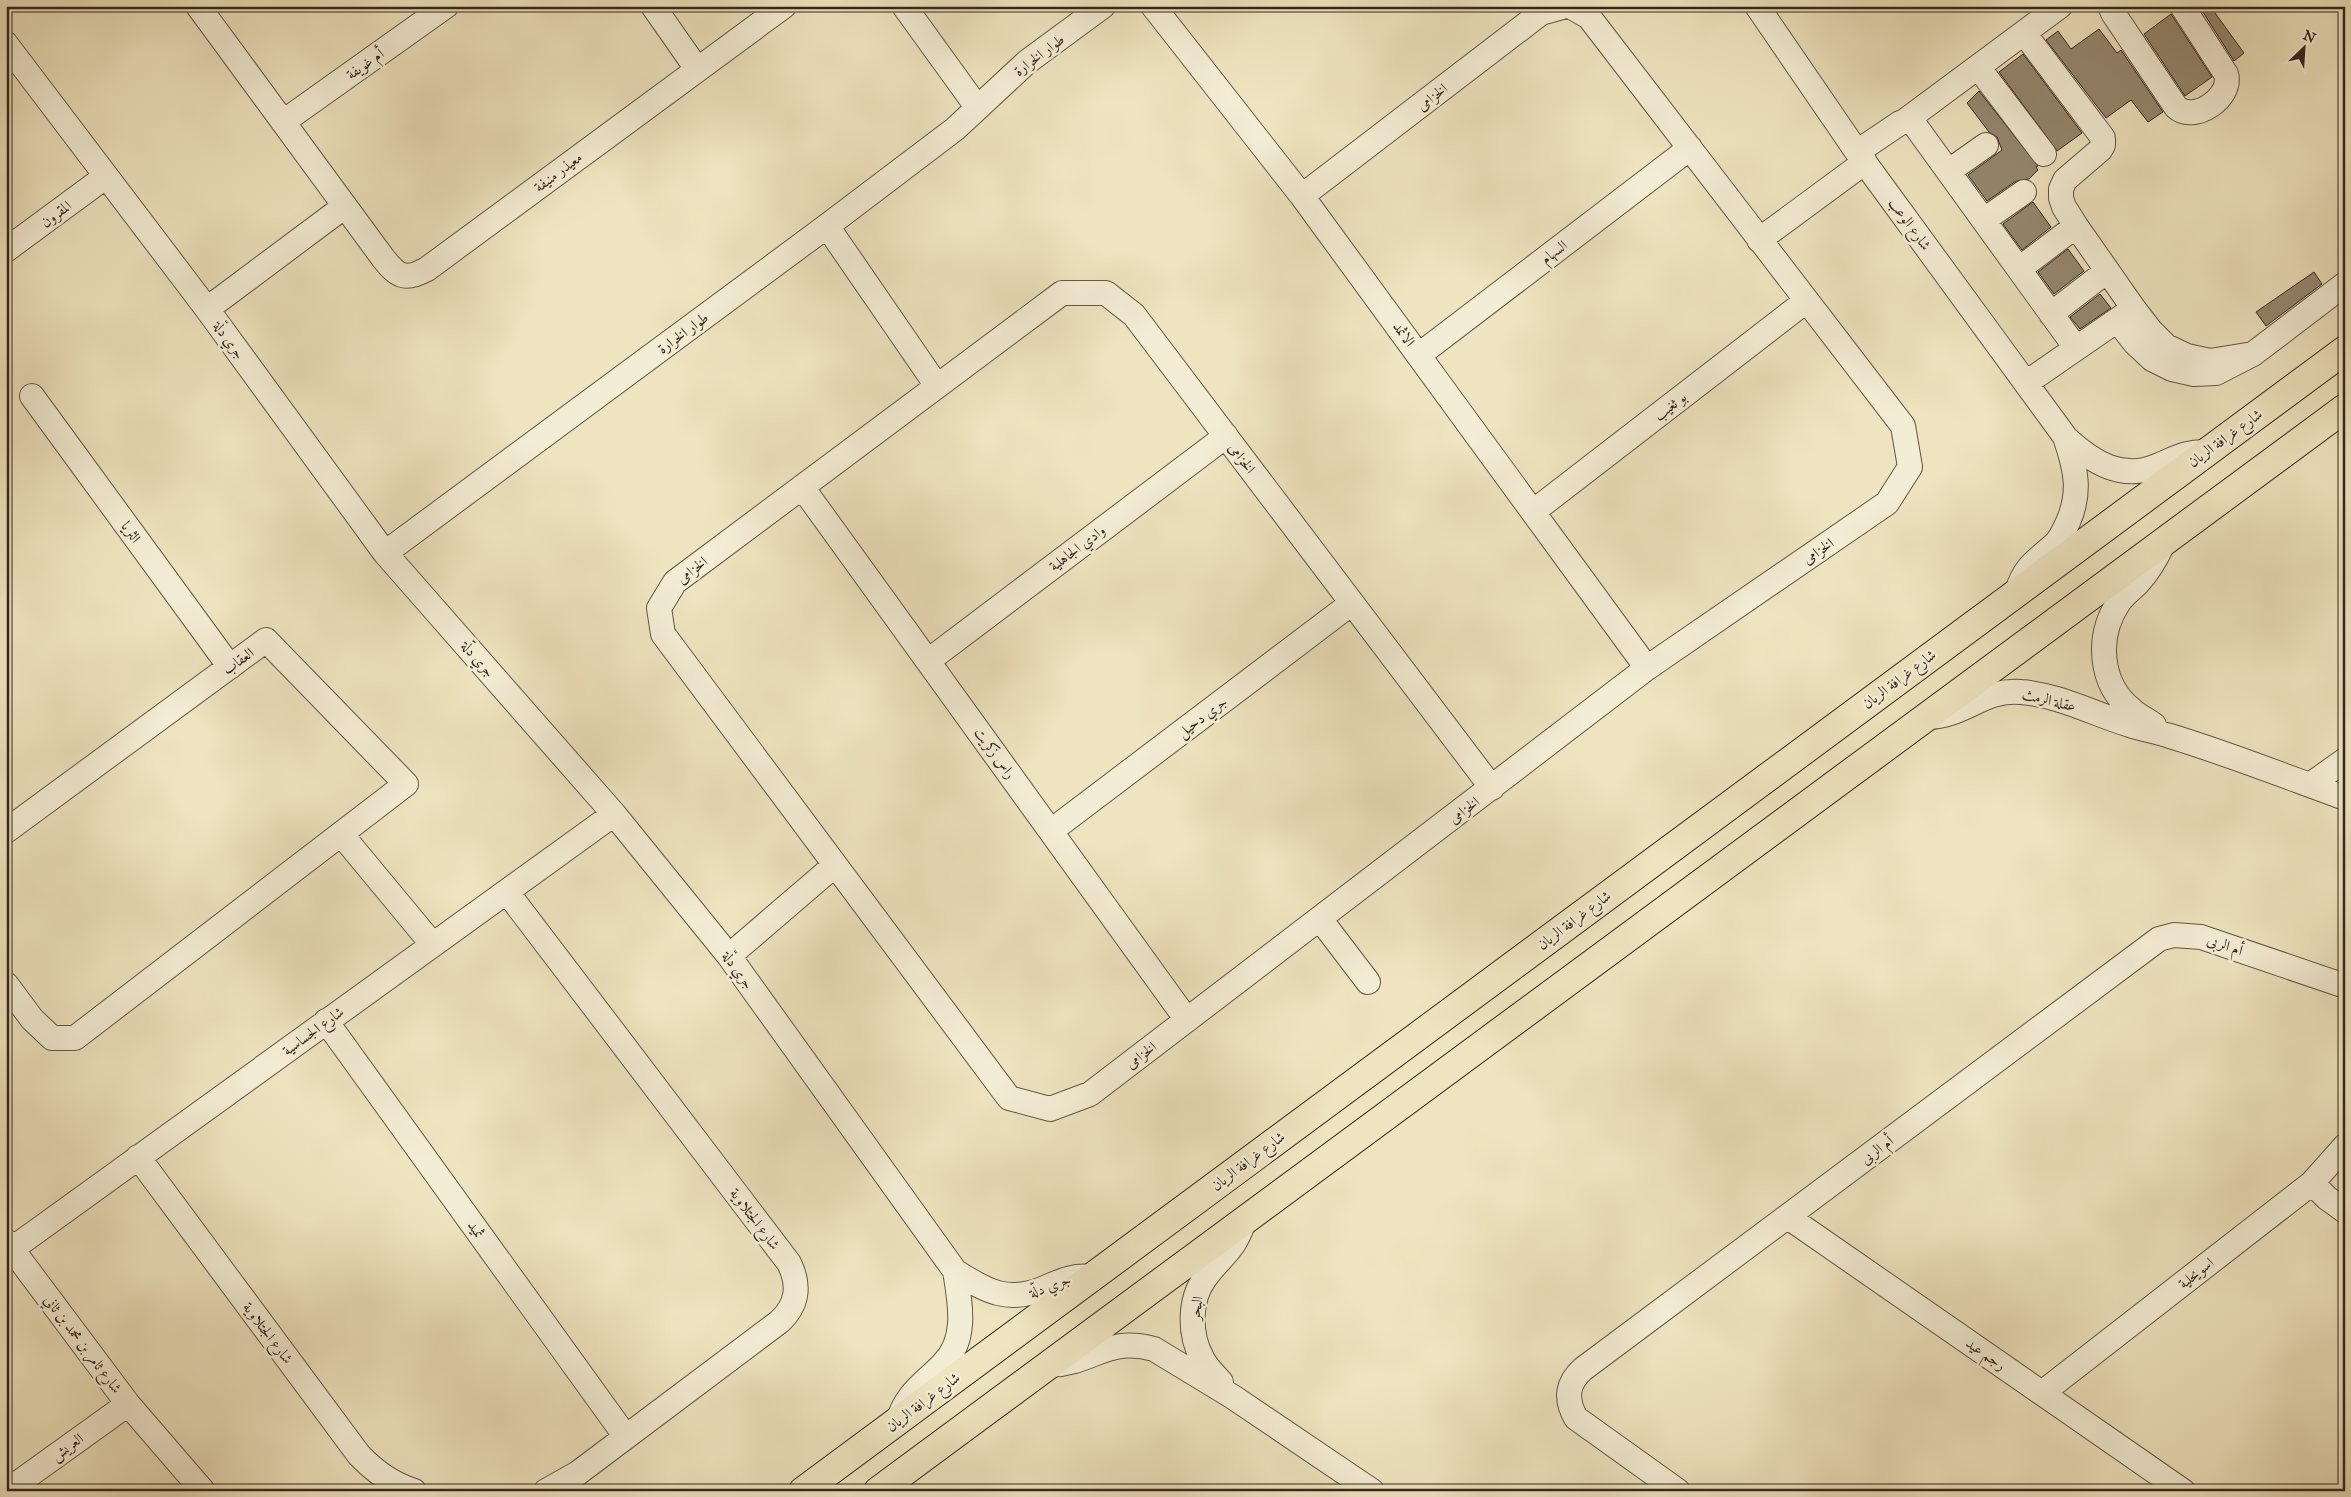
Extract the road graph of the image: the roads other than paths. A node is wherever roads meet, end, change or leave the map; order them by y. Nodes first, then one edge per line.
1 (198, 6) edge
2 (446, 6) edge
3 (653, 6) edge
4 (784, 6) edge
5 (904, 6) edge
6 (1104, 6) edge
7 (1153, 6) edge
8 (1568, 6) edge
9 (1757, 6) edge
10 (2060, 6) edge
11 (2110, 6) edge
12 (2182, 6) edge
13 (2024, 33) junction
14 (6, 44) edge
15 (1978, 67) junction
16 (697, 69) junction
17 (977, 107) junction
18 (1905, 121) junction
19 (283, 122) junction
20 (1986, 145) dead end
21 (1690, 148) junction
22 (2044, 154) dead end
23 (1861, 157) junction
24 (1949, 171) junction
25 (105, 177) junction
26 (2024, 192) dead end
27 (1302, 196) junction
28 (345, 206) junction
29 (1984, 220) junction
30 (827, 226) junction
31 (2076, 226) junction
32 (1759, 240) junction
33 (6, 250) edge
34 (2019, 269) junction
35 (2107, 271) junction
36 (2345, 284) edge
37 (1806, 301) junction
38 (206, 309) junction
39 (2051, 314) junction
40 (2125, 314) junction
41 (2076, 348) junction
42 (2345, 350) edge
43 (1419, 355) junction
44 (2026, 383) junction
45 (937, 386) junction
46 (32, 396) dead end
47 (2345, 408) edge
48 (1226, 436) junction
49 (2066, 438) junction
50 (2207, 452) junction
51 (802, 487) junction
52 (1534, 512) junction
53 (2163, 544) junction
54 (385, 553) junction
55 (2017, 592) junction
56 (1352, 603) junction
57 (928, 661) junction
58 (230, 667) junction
59 (1647, 668) junction
60 (1928, 717) junction
61 (2170, 736) junction
62 (2345, 760) edge
63 (2310, 785) junction
64 (1492, 788) junction
65 (2345, 798) edge
66 (614, 814) junction
67 (7, 829) edge
68 (1051, 831) junction
69 (341, 834) junction
70 (835, 865) junction
71 (507, 892) junction
72 (1320, 919) junction
73 (433, 945) junction
74 (729, 956) junction
75 (1368, 982) dead end
76 (6, 984) edge
77 (2345, 986) edge
78 (1187, 1020) junction
79 (326, 1021) junction
80 (2345, 1146) edge
81 (138, 1157) junction
82 (2312, 1183) junction
83 (2345, 1211) edge
84 (1788, 1217) junction
85 (1244, 1221) junction
86 (9, 1245) edge
87 (955, 1271) junction
88 (1092, 1277) junction
89 (1050, 1365) junction
90 (2042, 1393) junction
91 (1234, 1397) junction
92 (128, 1404) junction
93 (898, 1421) junction
94 (626, 1437) junction
95 (163, 1446) junction
96 (1369, 1490) edge
97 (7, 1491) edge
98 (190, 1491) edge
99 (203, 1491) edge
100 (414, 1491) edge
101 (546, 1491) edge
102 (803, 1491) edge
103 (878, 1491) edge
104 (1678, 1491) edge
105 (2183, 1491) edge

1 - 19 street, معيذر منيفة
2 - 19 street, أم غويفة
3 - 16 street
4 - 16 street, معيذر منيفة
5 - 17 street
6 - 17 street, طوار الخرارة
7 - 27 street, الاثمد
8 - 21 street, الخزامى
8 - 27 street, الخزامى
9 - 23 street, شارع الوعب
10 - 13 street
11 - 12 street
13 - 15 street
13 - 31 street
14 - 25 street, جري دلّة
15 - 18 street
15 - 22 street
16 - 28 street, معيذر منيفة
17 - 30 street, طوار الخرارة
18 - 23 street
18 - 24 street
19 - 28 street, معيذر منيفة
20 - 24 street
21 - 32 street, الخزامى
21 - 43 street, السهام
23 - 32 street
23 - 44 street, شارع الوعب
24 - 29 street
25 - 33 street, المقرون
25 - 38 street, جري دلّة
26 - 29 street
27 - 43 street, الاثمد
28 - 38 street
29 - 34 street
30 - 45 street
30 - 54 street, طوار الخرارة
31 - 34 street
31 - 35 street
32 - 37 street, الخزامى
34 - 39 street
35 - 39 street
35 - 40 street
36 - 40 street
37 - 52 street, بو ثغيب
37 - 59 street, الخزامى
38 - 54 street, جري دلّة
39 - 41 street
40 - 41 street
41 - 44 street
42 - 50 main road, شارع غرافة الريان
43 - 52 street, الاثمد
44 - 49 street, شارع الوعب
45 - 48 street, الخزامى
45 - 51 street, الخزامى
46 - 58 street, الثريا
47 - 53 main road
48 - 56 street, الخزامى
48 - 57 street, وادي الجاهلية
49 - 50 street, شارع الوعب
49 - 55 street, شارع الوعب
50 - 55 main road, شارع غرافة الريان
51 - 57 street, راس زكريت
51 - 70 street, الخزامى
52 - 59 street, الاثمد
53 - 60 main road
53 - 61 street, عقلة الرمث
54 - 66 street, جري دلّة
55 - 88 main road, شارع غرافة الريان
56 - 64 street, الخزامى
56 - 68 street, جري دحيل
57 - 68 street, راس زكريت
58 - 67 street, العقاب
58 - 69 street, العقاب
59 - 64 street, الخزامى
60 - 61 street, عقلة الرمث
60 - 85 main road
61 - 63 street, عقلة الرمث
62 - 63 street
63 - 65 street, عقلة الرمث
64 - 72 street, الخزامى
66 - 71 street, شارع الجساسية
66 - 74 street, جري دلّة
68 - 78 street, راس زكريت
69 - 73 street
69 - 76 street, العقاب
70 - 74 street
70 - 78 street, الخزامى
71 - 73 street, شارع الجساسية
71 - 94 street, شارع الجتلاوية
72 - 75 street
72 - 78 street, الخزامى
73 - 79 street, شارع الجساسية
74 - 87 street, جري دلّة
77 - 84 street, أم الربى
79 - 81 street, شارع الجساسية
79 - 94 street, ثميد
80 - 82 street, اسويحلية
81 - 86 street, شارع الجساسية
81 - 100 street, شارع الجتلاوية
82 - 83 street
82 - 90 street, اسويحلية
84 - 90 street, رجم عيد
84 - 104 street, أم الربى
85 - 89 main road
85 - 91 street, البحر
86 - 92 street, شارع ثامر بن محمد بن ثاني
87 - 88 street, جري دلّة
87 - 93 street, جري دلّة
88 - 93 main road, شارع غرافة الريان
89 - 91 street, البحر
89 - 103 main road
90 - 105 street, رجم عيد
91 - 96 street, البحر
92 - 95 street, شارع ثامر بن محمد بن ثاني
92 - 97 street, العريش
93 - 102 main road, شارع غرافة الريان
94 - 101 street, شارع الجتلاوية
95 - 98 street, شارع ثامر بن محمد بن ثاني
95 - 99 street, شارع ثامر بن محمد بن ثاني

